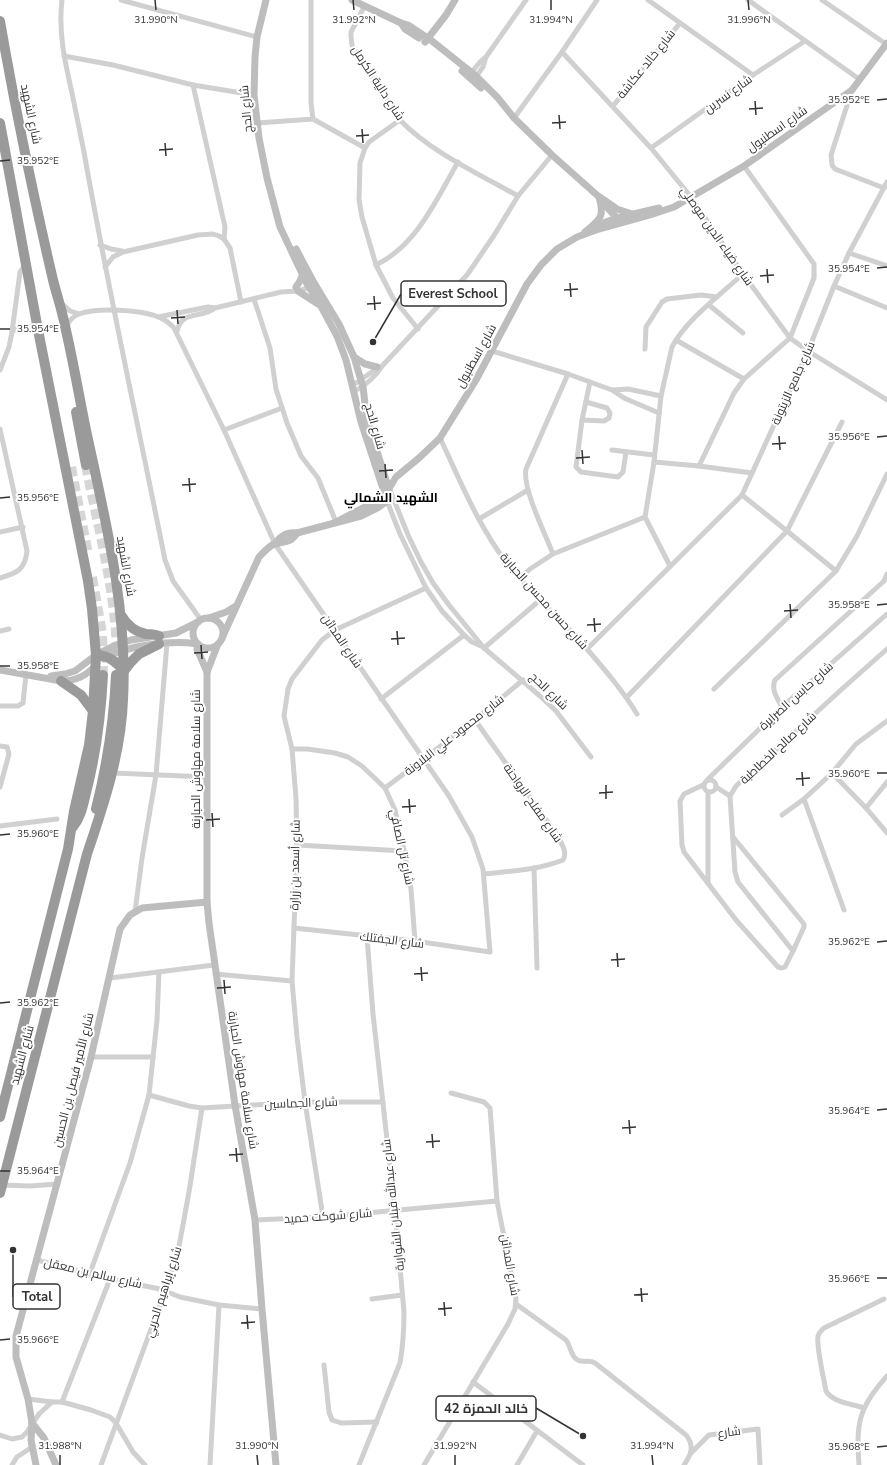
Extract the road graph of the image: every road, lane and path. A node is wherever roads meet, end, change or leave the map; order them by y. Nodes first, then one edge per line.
1 (62, 0) edge
2 (121, 0) edge
3 (266, 0) edge
4 (311, 0) edge
5 (352, 0) edge
6 (455, 0) edge
7 (526, 0) edge
8 (597, 0) edge
9 (648, 0) edge
10 (748, 0) edge
11 (822, 0) edge
12 (364, 7) junction
13 (0, 21) edge
14 (680, 23) junction
15 (258, 37) junction
16 (805, 41) junction
17 (428, 42) junction
18 (886, 43) edge
19 (562, 52) junction
20 (64, 56) junction
21 (753, 76) junction
22 (473, 77) junction
23 (859, 79) junction
24 (193, 85) junction
25 (852, 90) junction
26 (254, 95) junction
27 (613, 106) junction
28 (514, 118) junction
29 (313, 119) junction
30 (400, 120) junction
31 (257, 123) junction
32 (0, 124) edge
33 (365, 148) junction
34 (651, 148) junction
35 (552, 155) junction
36 (458, 162) junction
37 (744, 166) junction
38 (887, 182) edge
39 (884, 188) junction
40 (518, 196) junction
41 (598, 196) junction
42 (691, 197) junction
43 (682, 201) junction
44 (632, 214) junction
45 (278, 216) junction
46 (617, 218) junction
47 (627, 221) junction
48 (582, 235) junction
49 (224, 240) junction
50 (100, 245) junction
51 (123, 252) junction
52 (849, 252) junction
53 (26, 264) junction
54 (376, 265) junction
55 (887, 266) edge
56 (105, 267) junction
57 (303, 274) junction
58 (743, 274) junction
59 (54, 283) junction
60 (311, 285) junction
61 (834, 286) junction
62 (297, 289) junction
63 (717, 297) junction
64 (254, 299) junction
65 (59, 301) junction
66 (242, 302) junction
67 (709, 305) junction
68 (321, 306) junction
69 (216, 308) junction
70 (887, 308) edge
71 (115, 310) junction
72 (80, 314) junction
73 (158, 317) junction
74 (66, 328) junction
75 (418, 329) junction
76 (38, 330) junction
77 (12, 332) junction
78 (176, 332) junction
79 (743, 334) dead end
80 (790, 338) junction
81 (676, 340) junction
82 (645, 348) dead end
83 (492, 351) junction
84 (808, 351) junction
85 (354, 357) junction
86 (380, 366) junction
87 (0, 370) edge
88 (568, 374) junction
89 (744, 379) junction
90 (590, 382) junction
91 (362, 383) junction
92 (354, 388) junction
93 (612, 390) junction
94 (661, 396) junction
95 (887, 400) edge
96 (586, 402) junction
97 (282, 408) junction
98 (659, 413) junction
99 (582, 420) junction
100 (842, 422) dead end
101 (0, 429) edge
102 (224, 430) junction
103 (440, 438) junction
104 (612, 450) dead end
105 (626, 452) junction
106 (654, 455) junction
107 (654, 462) junction
108 (86, 465) tunnel mouth
109 (699, 466) junction
110 (71, 467) tunnel mouth
111 (752, 473) junction
112 (887, 474) edge
113 (528, 490) junction
114 (387, 495) junction
115 (742, 495) junction
116 (645, 517) junction
117 (479, 519) junction
118 (336, 522) junction
119 (23, 527) junction
120 (787, 531) junction
121 (0, 532) edge
122 (275, 544) junction
123 (553, 554) junction
124 (670, 566) junction
125 (836, 571) junction
126 (887, 574) edge
127 (0, 578) edge
128 (520, 578) junction
129 (886, 582) edge
130 (426, 588) junction
131 (540, 600) junction
132 (236, 606) junction
133 (887, 614) edge
134 (121, 615) junction
135 (202, 620) junction
136 (10, 629) dead end
137 (334, 630) junction
138 (0, 631) edge
139 (464, 635) junction
140 (162, 641) junction
141 (220, 641) junction
142 (197, 644) junction
143 (124, 646) junction
144 (484, 648) junction
145 (587, 649) junction
146 (887, 649) edge
147 (107, 657) junction
148 (96, 660) junction
149 (0, 670) edge
150 (207, 672) junction
151 (120, 673) junction
152 (26, 674) junction
153 (104, 675) tunnel mouth
154 (46, 678) junction
155 (523, 680) junction
156 (61, 681) junction
157 (714, 688) dead end
158 (626, 697) junction
159 (380, 699) junction
160 (0, 706) edge
161 (782, 707) junction
162 (93, 711) junction
163 (638, 714) dead end
164 (474, 720) junction
165 (887, 721) edge
166 (0, 746) edge
167 (292, 749) junction
168 (591, 758) dead end
169 (423, 760) junction
170 (2, 772) edge
171 (113, 773) junction
172 (832, 773) junction
173 (156, 775) junction
174 (206, 777) junction
175 (887, 782) edge
176 (705, 783) junction
177 (0, 787) edge
178 (716, 787) junction
179 (385, 788) junction
180 (708, 792) junction
181 (730, 796) junction
182 (804, 799) junction
183 (866, 808) junction
184 (782, 815) dead end
185 (58, 819) dead end
186 (0, 826) edge
187 (71, 831) junction
188 (887, 833) edge
189 (733, 837) junction
190 (297, 845) junction
191 (404, 851) junction
192 (88, 854) junction
193 (534, 868) junction
194 (484, 874) junction
195 (708, 883) junction
196 (207, 902) junction
197 (844, 910) dead end
198 (135, 912) junction
199 (294, 928) junction
200 (367, 937) junction
201 (415, 941) junction
202 (794, 951) junction
203 (490, 952) joint
204 (214, 965) junction
205 (537, 968) dead end
206 (159, 972) junction
207 (215, 974) junction
208 (110, 978) junction
209 (292, 981) junction
210 (91, 1057) junction
211 (153, 1057) junction
212 (451, 1093) dead end
213 (150, 1095) junction
214 (305, 1102) junction
215 (383, 1102) junction
216 (235, 1105) junction
217 (202, 1108) junction
218 (0, 1117) edge
219 (57, 1184) junction
220 (1, 1189) edge
221 (497, 1201) junction
222 (395, 1211) junction
223 (323, 1217) junction
224 (256, 1220) junction
225 (37, 1260) junction
226 (90, 1273) junction
227 (110, 1279) junction
228 (166, 1291) junction
229 (402, 1295) junction
230 (372, 1299) dead end
231 (884, 1299) dead end
232 (516, 1304) junction
233 (219, 1305) junction
234 (262, 1309) junction
235 (324, 1365) dead end
236 (887, 1376) edge
237 (473, 1382) junction
238 (28, 1398) junction
239 (52, 1402) junction
240 (62, 1402) junction
241 (864, 1408) junction
242 (377, 1422) junction
243 (32, 1423) junction
244 (116, 1423) junction
245 (537, 1431) junction
246 (0, 1435) edge
247 (32, 1447) junction
248 (692, 1453) junction
249 (12, 1465) edge
250 (36, 1465) edge
251 (56, 1465) edge
252 (101, 1465) edge
253 (145, 1465) edge
254 (210, 1465) edge
255 (276, 1465) edge
256 (359, 1465) edge
257 (424, 1465) edge
258 (517, 1465) edge
259 (583, 1465) edge
260 (684, 1465) edge
261 (760, 1465) edge
262 (859, 1465) edge

1 - 20 street
2 - 15 street
3 - 15 street, شارع الحج
4 - 29 street
5 - 12 street
6 - 17 street
7 - 22 street
8 - 19 street
9 - 14 street
10 - 16 street
11 - 18 street
12 - 17 street
12 - 30 street, شارع دالية الكرمل
13 - 59 highway, شارع الشهيد
14 - 21 street
14 - 27 street, شارع خالد عكاشة
15 - 26 street, شارع الحج
16 - 21 street, شارع نسرين
16 - 23 street
17 - 22 street
18 - 23 street, شارع اسطنبول
19 - 27 street, شارع ضياء الدين موصلي
19 - 28 street
20 - 24 street
20 - 50 street
21 - 34 street, شارع نسرين
22 - 28 street
23 - 25 street, شارع اسطنبول
24 - 26 street
24 - 49 street
25 - 37 street, شارع اسطنبول
25 - 39 street
26 - 31 street, شارع الحج
27 - 34 street, شارع ضياء الدين موصلي
28 - 35 street
29 - 31 street
29 - 33 street
30 - 33 street
30 - 36 street, شارع دالية الكرمل
31 - 45 street, شارع الحج
32 - 53 highway, شارع الشهيد
33 - 54 street
34 - 42 street, شارع ضياء الدين موصلي
35 - 40 street
35 - 41 street
36 - 40 street, شارع دالية الكرمل
36 - 54 street
37 - 42 street, شارع اسطنبول
37 - 80 street
38 - 39 street, شارع جامع الزيتونة
39 - 52 street, شارع جامع الزيتونة
40 - 75 street
41 - 44 street
41 - 46 street
41 - 48 street
42 - 43 street, شارع اسطنبول
42 - 58 street, شارع ضياء الدين موصلي
43 - 44 street, شارع اسطنبول
43 - 47 street, شارع اسطنبول
44 - 46 street, شارع اسطنبول
45 - 57 street, شارع الحج
45 - 60 street, شارع الحج
46 - 47 street
46 - 48 street, شارع اسطنبول
47 - 48 street, شارع اسطنبول
48 - 83 street, شارع اسطنبول
49 - 51 street
49 - 66 street
50 - 51 street
50 - 56 street
51 - 56 street
52 - 55 street
52 - 61 street, شارع جامع الزيتونة
53 - 76 highway, شارع الشهيد
53 - 77 street
53 - 110 highway, شارع الشهيد
54 - 75 street
56 - 71 street
57 - 60 street, شارع الحج
57 - 62 street
58 - 63 street
58 - 80 street, شارع ضياء الدين موصلي
59 - 65 highway, شارع الشهيد
59 - 108 highway, شارع الشهيد
60 - 62 street
60 - 68 street, شارع الحج
60 - 85 street, شارع الحج
61 - 70 street
61 - 84 street, شارع جامع الزيتونة
62 - 64 street
62 - 68 street
63 - 67 street
63 - 82 street
64 - 66 street
64 - 97 street
65 - 72 street
65 - 74 highway, شارع الشهيد
66 - 69 street
67 - 79 street
67 - 81 street
68 - 92 street, شارع الحج
69 - 73 street
69 - 78 street
71 - 72 street
71 - 73 street
71 - 135 street
72 - 74 street
73 - 78 street
74 - 134 highway, شارع الشهيد
75 - 86 street
76 - 77 street
76 - 148 highway, شارع الشهيد
77 - 87 street
78 - 102 street, شارع المدائن
80 - 84 street, شارع ضياء الدين موصلي
80 - 89 street
81 - 89 street
81 - 94 street
83 - 88 street
83 - 103 street, شارع اسطنبول
84 - 95 street, شارع ضياء الدين موصلي
84 - 111 street, شارع جامع الزيتونة
85 - 86 street
85 - 91 street, شارع الحج
86 - 91 street
88 - 90 street
88 - 113 street
89 - 109 street
90 - 93 street
90 - 96 street
91 - 92 street
91 - 114 street, شارع الحج
92 - 114 street, شارع الحج
93 - 94 street
93 - 98 street
94 - 98 street
96 - 99 street
96 - 99 street
97 - 102 street
97 - 118 street
98 - 106 street
99 - 105 street
100 - 120 street
101 - 119 street
102 - 122 street, شارع المدائن
103 - 114 street, شارع اسطنبول
103 - 117 street, شارع حسن محسن الحبارنة
104 - 105 street
105 - 106 street
106 - 107 street
107 - 109 street
107 - 116 street
109 - 111 street
111 - 115 street, شارع جامع الزيتونة
112 - 125 street
113 - 117 street
113 - 123 street
114 - 118 street, شارع اسطنبول
114 - 130 street, شارع الحج
114 - 144 street, شارع الحج
115 - 120 street
115 - 124 street, شارع جامع الزيتونة
116 - 123 street
116 - 124 street
117 - 128 street, شارع حسن محسن الحبارنة
118 - 122 street, شارع اسطنبول
119 - 121 street
119 - 127 street
120 - 125 street
120 - 158 street
122 - 132 street, شارع اسطنبول
122 - 137 street, شارع المدائن
123 - 128 street
124 - 145 street, شارع جامع الزيتونة
125 - 157 street
126 - 129 street
128 - 131 street, شارع حسن محسن الحبارنة
129 - 161 street
130 - 137 street, شارع أسعد بن زرارة
130 - 139 street, شارع الحج
131 - 144 street
131 - 145 street, شارع حسن محسن الحبارنة
132 - 135 street
132 - 141 street, شارع اسطنبول
133 - 161 street, شارع حابس الصرايرة
134 - 140 highway
134 - 143 highway, شارع الشهيد
135 - 140 street
135 - 141 street
135 - 142 street
136 - 138 street
137 - 159 street, شارع المدائن
137 - 167 street, شارع أسعد بن زرارة
139 - 144 street, شارع الحج
139 - 159 street
140 - 142 street
140 - 143 street
140 - 151 highway
140 - 173 street
141 - 142 street
141 - 150 street, شارع سلامة مهاوش الحبارنة
142 - 150 street, شارع سلامة مهاوش الحبارنة
143 - 147 street
143 - 148 street
143 - 151 highway, شارع الشهيد
144 - 155 street, شارع الحج
145 - 158 street, شارع حسن محسن الحبارنة
146 - 181 street, شارع صالح الخطاطبة
147 - 148 highway
147 - 151 highway
148 - 154 street
148 - 156 street
148 - 162 highway, شارع الشهيد
149 - 152 street
150 - 174 street, شارع سلامة مهاوش الحبارنة
151 - 171 highway, شارع الشهيد
151 - 192 highway, شارع الشهيد
152 - 154 street
152 - 160 street
153 - 187 highway, شارع الشهيد
154 - 156 street
155 - 164 street, شارع محمود علي البلاونة
155 - 168 street, شارع الحج
156 - 162 highway
158 - 163 street, شارع حسن محسن الحبارنة
159 - 169 street, شارع المدائن
161 - 176 street, شارع حابس الصرايرة
162 - 187 highway, شارع الشهيد
164 - 169 street, شارع محمود علي البلاونة
164 - 193 street, شارع مفلح الرواحنة
165 - 172 street
166 - 170 street
167 - 179 street, شارع تل الصافي
167 - 190 street, شارع أسعد بن زرارة
169 - 179 street, شارع محمود علي البلاونة
169 - 194 street, شارع المدائن
170 - 177 street
171 - 173 street
171 - 192 highway, شارع الشهيد
172 - 182 street
172 - 183 street
173 - 174 street
173 - 198 street
174 - 196 street, شارع سلامة مهاوش الحبارنة
175 - 183 street
176 - 178 street
176 - 180 street
176 - 195 street, شارع حابس الصرايرة
178 - 180 street
178 - 181 street
179 - 191 street, شارع تل الصافي
180 - 195 street
181 - 189 street
182 - 184 street
182 - 197 street
183 - 188 street
185 - 186 street
187 - 218 highway, شارع الشهيد
189 - 202 street
189 - 202 street
190 - 191 street
190 - 199 street, شارع أسعد بن زرارة
191 - 201 street, شارع تل الصافي
192 - 220 highway, شارع الشهيد
193 - 194 street, شارع مفلح الرواحنة
193 - 205 street
194 - 203 street, شارع المدائن
195 - 202 street, شارع حابس الصرايرة
196 - 198 street
196 - 204 street, شارع سلامة مهاوش الحبارنة
198 - 208 street, شارع الأمير فيصل بن الحسين
199 - 200 street, شارع الجفتلك
199 - 209 street, شارع أسعد بن زرارة
200 - 201 street, شارع الجفتلك
200 - 215 street, شارع عبدالله قبلان الشواربة
201 - 203 street, شارع الجفتلك
204 - 206 street
204 - 207 street, شارع سلامة مهاوش الحبارنة
206 - 208 street
206 - 211 street
207 - 209 street
207 - 216 street, شارع سلامة مهاوش الحبارنة
208 - 210 street, شارع الأمير فيصل بن الحسين
209 - 214 street, شارع أسعد بن زرارة
210 - 211 street
210 - 219 street, شارع الأمير فيصل بن الحسين
211 - 213 street
212 - 221 street, شارع المدائن
213 - 217 street, شارع الجماسين
213 - 226 street
214 - 215 street, شارع الجماسين
214 - 216 street, شارع الجماسين
214 - 223 street, شارع أسعد بن زرارة
215 - 222 street, شارع عبدالله قبلان الشواربة
216 - 217 street, شارع الجماسين
216 - 224 street, شارع سلامة مهاوش الحبارنة
217 - 228 street, شارع إبراهيم الحربي
219 - 220 street
219 - 225 street, شارع الأمير فيصل بن الحسين
221 - 222 street, شارع شوكت حميد
221 - 232 street, شارع المدائن
222 - 223 street, شارع شوكت حميد
222 - 229 street, شارع عبدالله قبلان الشواربة
223 - 224 street, شارع شوكت حميد
224 - 234 street, شارع سلامة مهاوش الحبارنة
225 - 226 street, شارع سالم بن معقل
225 - 238 street, شارع الأمير فيصل بن الحسين
226 - 227 street, شارع سالم بن معقل
227 - 228 street, شارع سالم بن معقل
227 - 240 street
228 - 233 street, شارع سالم بن معقل
228 - 244 street, شارع إبراهيم الحربي
229 - 230 street
229 - 242 street, شارع عبدالله قبلان الشواربة
231 - 241 street
232 - 237 street, شارع المدائن
232 - 248 street
233 - 234 street, شارع سالم بن معقل
233 - 254 street
234 - 255 street, شارع سلامة مهاوش الحبارنة
235 - 242 street
236 - 241 street
237 - 245 street
237 - 257 street, شارع المدائن
238 - 239 street
238 - 243 street, شارع الأمير فيصل بن الحسين
239 - 240 street
239 - 243 street
240 - 244 street
241 - 262 street
242 - 256 street, شارع عبدالله قبلان الشواربة
243 - 246 street
243 - 247 street, شارع الأمير فيصل بن الحسين
243 - 251 street, شارع الأمير فيصل بن الحسين
244 - 252 street, شارع إبراهيم الحربي
244 - 253 street
245 - 258 street
245 - 259 street
247 - 249 street
247 - 250 street, شارع الأمير فيصل بن الحسين
248 - 260 street
248 - 261 street, شارع

